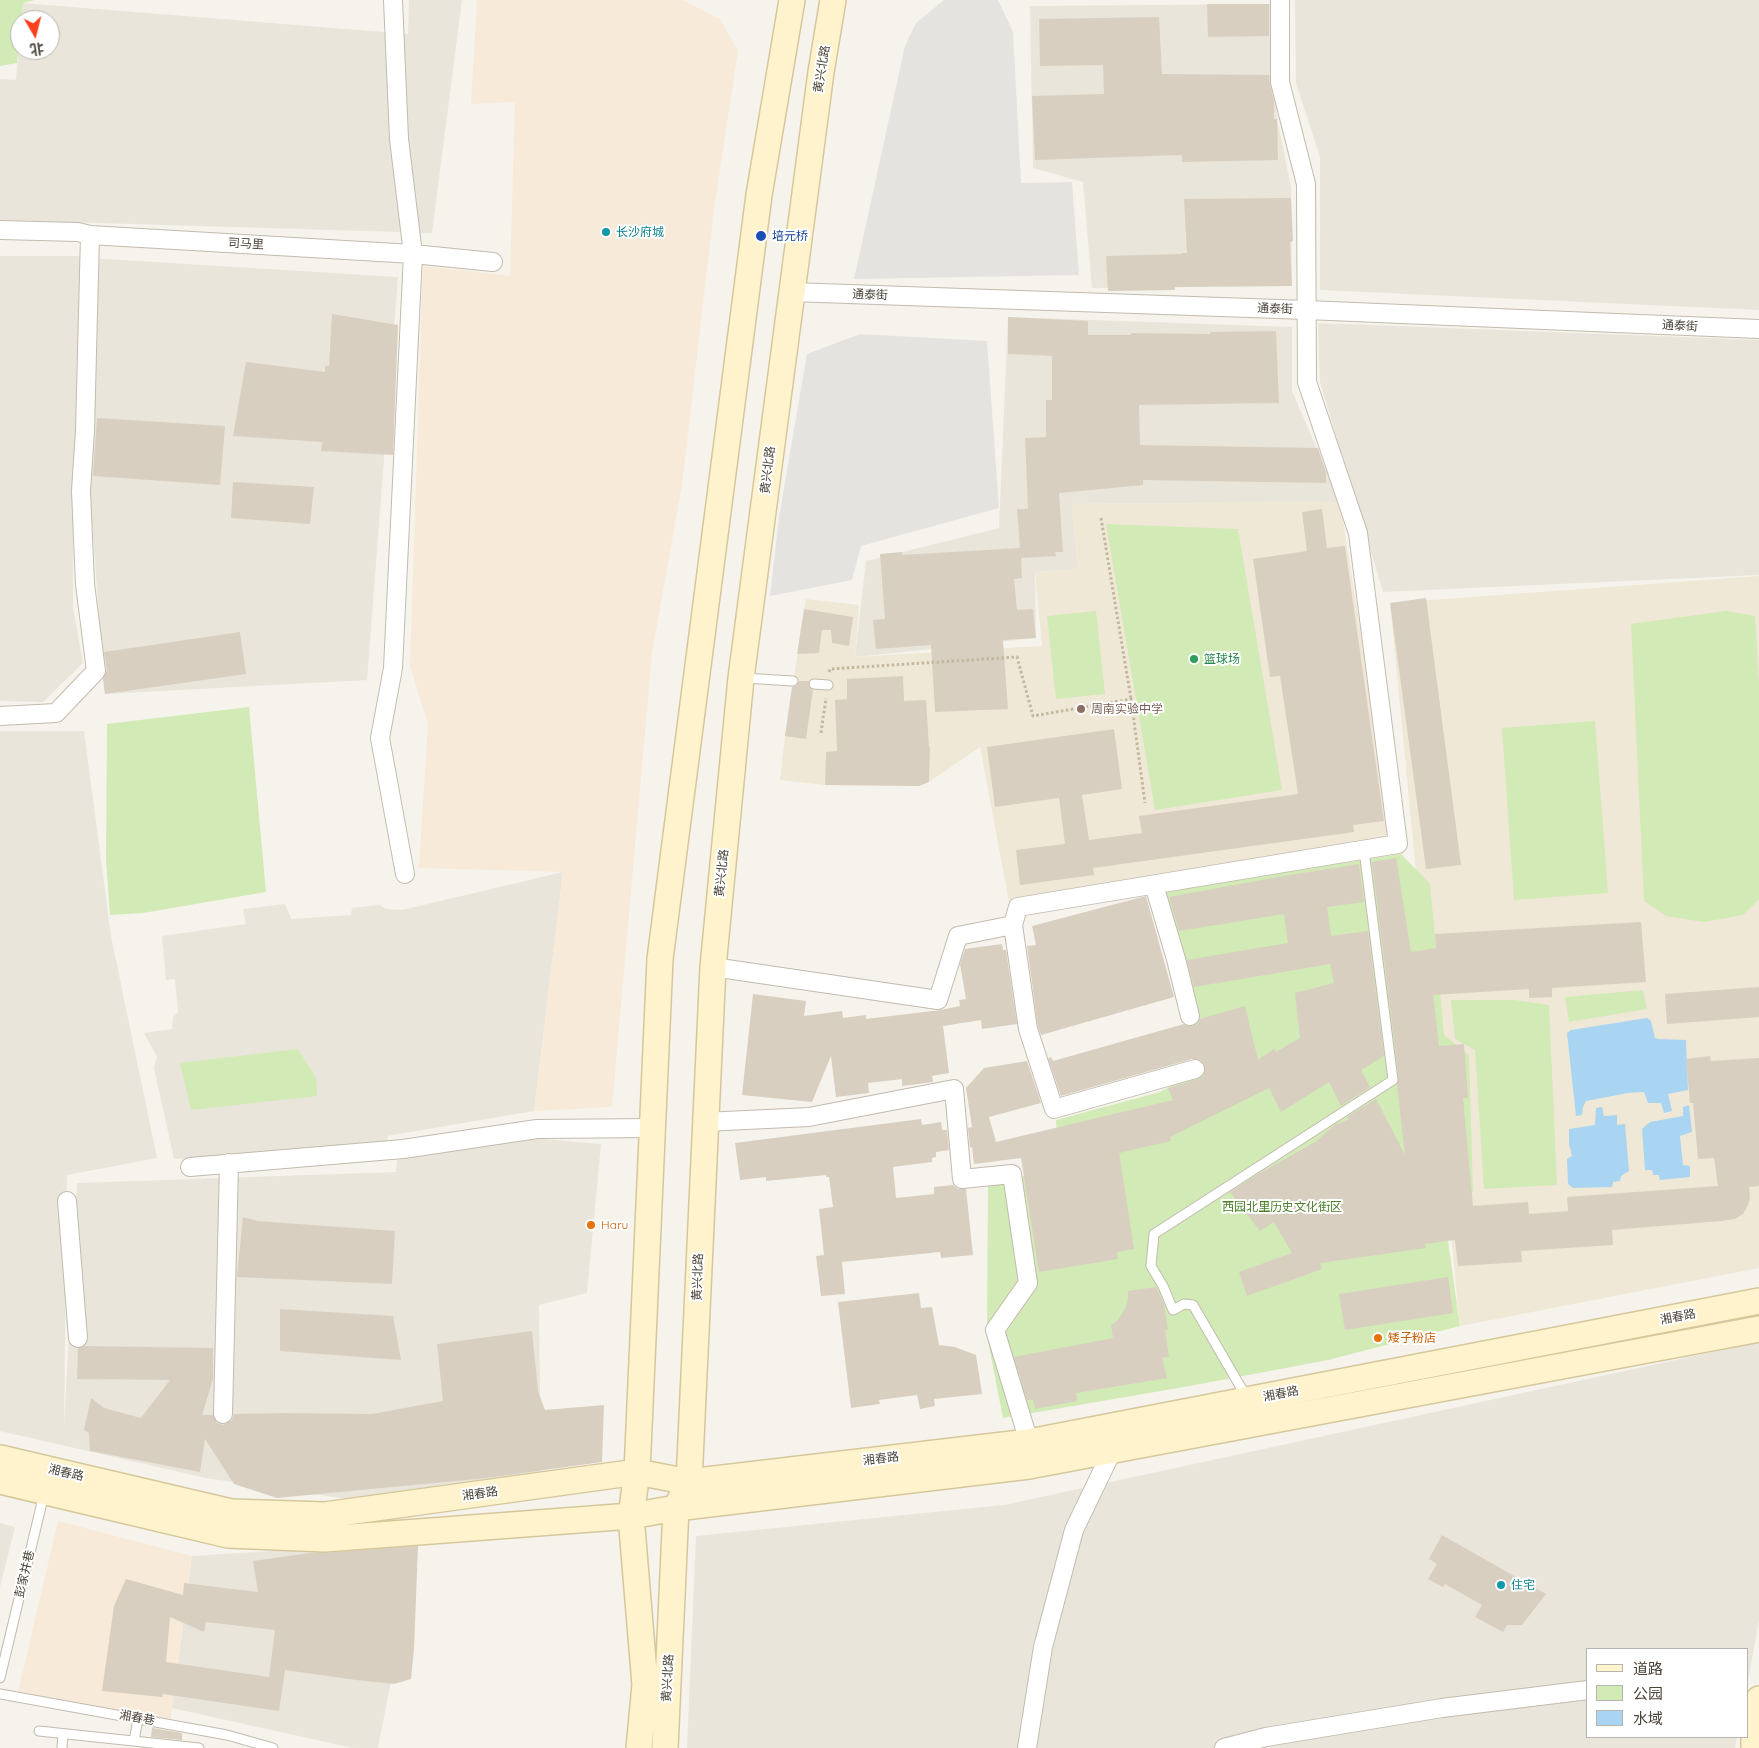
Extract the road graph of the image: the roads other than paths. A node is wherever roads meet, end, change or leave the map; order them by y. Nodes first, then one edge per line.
1 (393, 0) edge
2 (792, 0) edge
3 (833, 0) edge
4 (1280, 0) edge
5 (0, 230) edge
6 (90, 235) junction
7 (413, 254) junction
8 (493, 262) dead end
9 (791, 292) junction
10 (1307, 310) junction
11 (1759, 330) edge
12 (741, 678) junction
13 (793, 681) dead end
14 (814, 684) dead end
15 (828, 685) road end
16 (0, 716) edge
17 (1364, 850) junction
18 (405, 874) dead end
19 (1154, 884) junction
20 (1013, 925) junction
21 (713, 967) junction
22 (1190, 1016) dead end
23 (1194, 1069) dead end
24 (704, 1122) junction
25 (652, 1128) junction
26 (229, 1163) junction
27 (190, 1167) dead end
28 (67, 1201) dead end
29 (1759, 1301) edge
30 (1759, 1328) edge
31 (78, 1338) dead end
32 (1249, 1400) junction
33 (223, 1414) dead end
34 (1029, 1442) junction
35 (1112, 1450) junction
36 (0, 1458) edge
37 (637, 1472) junction
38 (0, 1481) edge
39 (48, 1481) junction
40 (689, 1482) junction
41 (676, 1508) junction
42 (631, 1516) junction
43 (0, 1678) edge
44 (1586, 1690) edge
45 (0, 1694) edge
46 (1759, 1699) edge
47 (138, 1719) junction
48 (39, 1731) dead end
49 (63, 1734) junction
50 (1752, 1734) edge
51 (140, 1744) edge
52 (62, 1748) edge
53 (199, 1748) edge
54 (273, 1748) edge
55 (639, 1748) edge
56 (665, 1748) edge
57 (1027, 1748) edge
58 (1224, 1748) edge

1 - 7 street
2 - 25 street, 黄兴北路
3 - 9 street, 黄兴北路
4 - 10 street
5 - 6 street, 司马里
6 - 7 street, 司马里
6 - 16 street
7 - 8 street, 司马里
7 - 18 street
9 - 10 street, 通泰街
9 - 12 street, 黄兴北路
10 - 11 street, 通泰街
10 - 17 street
12 - 13 lane
12 - 21 street, 黄兴北路
14 - 15 lane
17 - 19 street
17 - 32 lane
19 - 20 street
19 - 22 street
20 - 21 street
20 - 23 street
21 - 24 street, 黄兴北路
24 - 34 street
24 - 40 street, 黄兴北路
25 - 26 street
25 - 37 street, 黄兴北路
26 - 27 street
26 - 33 street
28 - 31 street
29 - 32 street, 湘春路
30 - 35 street, 湘春路
32 - 34 street, 湘春路
34 - 40 street, 湘春路
35 - 41 street, 湘春路
35 - 57 street
36 - 39 street, 湘春路
37 - 39 street, 湘春路
37 - 40 street, 湘春路
37 - 42 street, 黄兴北路
38 - 39 street, 湘春路
39 - 42 street, 湘春路
39 - 43 lane, 彭家并巷
40 - 41 street, 黄兴北路
41 - 42 street, 湘春路
41 - 56 street, 黄兴北路
42 - 55 street, 黄兴北路
44 - 58 street
45 - 47 lane, 湘春巷
46 - 50 street
47 - 51 lane
47 - 54 lane, 湘春巷
48 - 49 lane
49 - 51 lane
49 - 52 lane
51 - 53 lane

